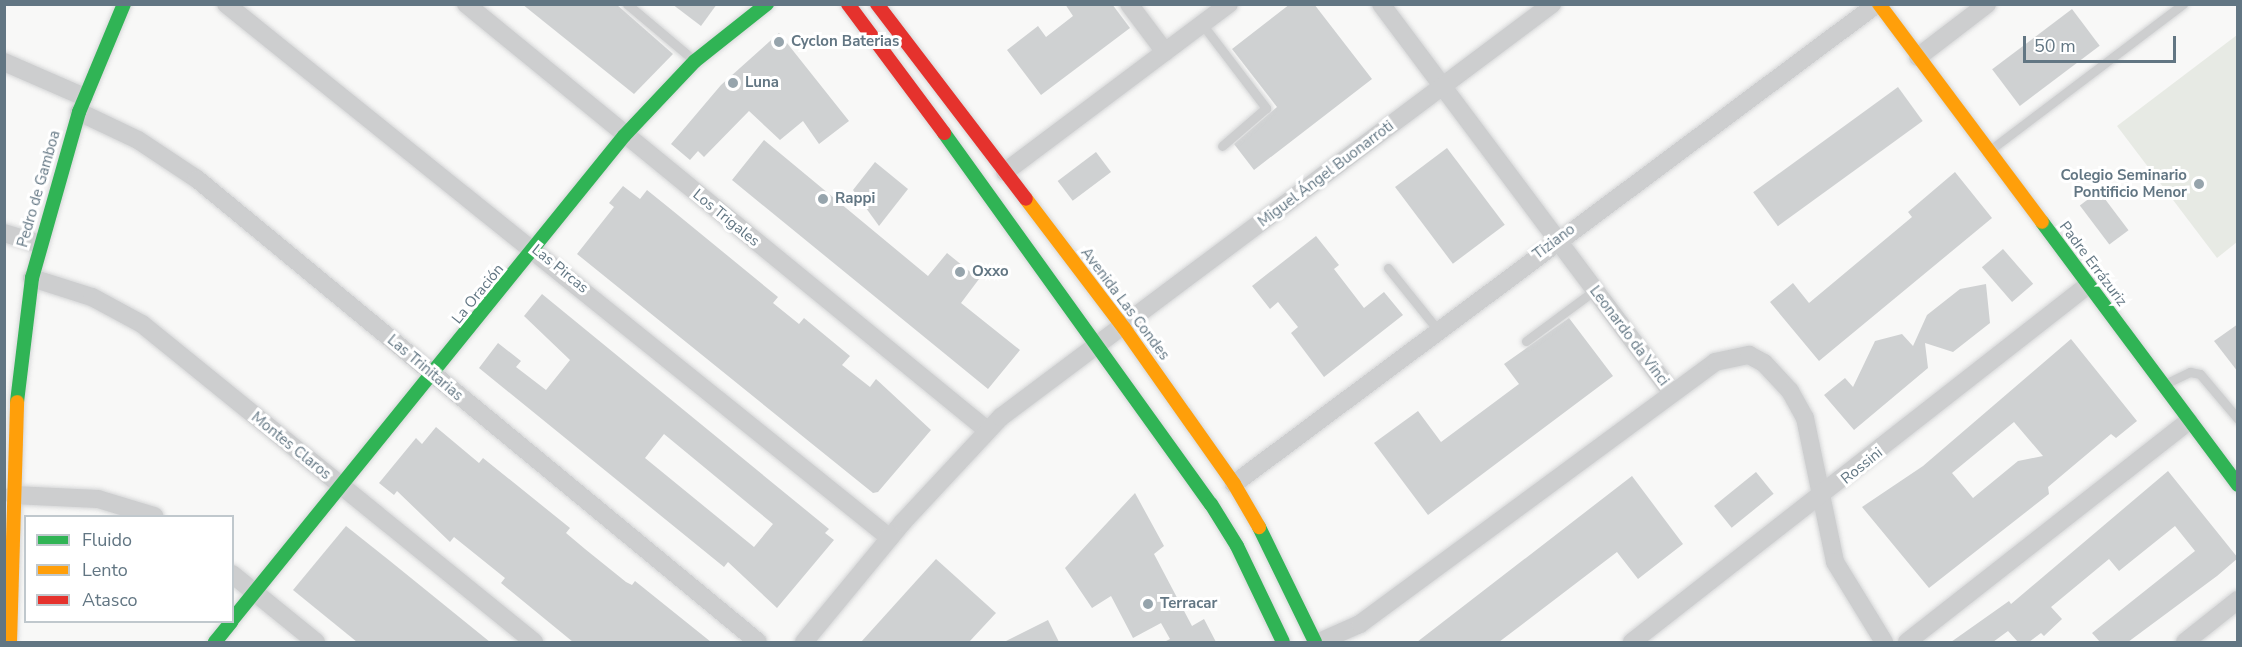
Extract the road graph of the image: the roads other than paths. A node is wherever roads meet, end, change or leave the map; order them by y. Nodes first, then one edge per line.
1 (124, 4) edge
2 (226, 4) edge
3 (466, 4) edge
4 (627, 4) edge
5 (767, 4) edge
6 (848, 4) edge
7 (877, 4) edge
8 (1129, 4) edge
9 (1229, 4) edge
10 (1381, 4) edge
11 (1552, 4) edge
12 (1878, 4) edge
13 (1987, 4) edge
14 (2183, 4) edge
15 (1202, 24) junction
16 (1165, 52) junction
17 (1918, 57) junction
18 (695, 61) junction
19 (4, 62) edge
20 (1443, 87) junction
21 (81, 104) junction
22 (624, 136) junction
23 (1222, 146) dead end
24 (1989, 152) junction
25 (1005, 172) junction
26 (4, 232) edge
27 (1557, 240) junction
28 (39, 243) junction
29 (535, 249) junction
30 (1388, 268) dead end
31 (32, 278) junction
32 (2088, 285) junction
33 (1595, 290) junction
34 (1124, 328) junction
35 (1437, 329) junction
36 (1526, 341) dead end
37 (1099, 344) junction
38 (434, 376) junction
39 (2162, 385) junction
40 (1671, 392) junction
41 (2238, 419) edge
42 (2189, 421) junction
43 (10, 429) edge
44 (987, 430) junction
45 (1234, 484) junction
46 (2238, 485) edge
47 (340, 486) junction
48 (13, 495) junction
49 (1824, 496) junction
50 (151, 515) edge
51 (890, 538) junction
52 (234, 575) edge
53 (8, 586) edge
54 (255, 592) junction
55 (2238, 600) edge
56 (234, 618) edge
57 (230, 623) edge
58 (10, 642) edge
59 (215, 642) edge
60 (316, 642) edge
61 (534, 642) edge
62 (758, 642) edge
63 (804, 642) edge
64 (1283, 642) edge
65 (1317, 642) edge
66 (1632, 642) edge
67 (1884, 642) edge
68 (1907, 642) edge
69 (2185, 642) edge

1 - 21 main road, Pedro de Gamboa
2 - 29 street, Las Pircas
3 - 22 street, Los Trigales
4 - 18 lane
5 - 18 main road, La Oración
6 - 37 main road
7 - 25 main road, Avenida Las Condes
8 - 16 street
9 - 15 street
10 - 20 street, Leonardo da Vinci
11 - 20 street, Miguel Ángel Buonarroti
12 - 17 main road, Padre Errázuriz
12 - 27 street, Tiziano
13 - 17 street
14 - 24 lane
15 - 16 street
15 - 23 lane
16 - 25 street
17 - 24 main road, Padre Errázuriz
18 - 22 main road, La Oración
19 - 21 street, Las Trinitarias
20 - 27 street, Leonardo da Vinci
20 - 34 street, Miguel Ángel Buonarroti
21 - 28 main road, Pedro de Gamboa
21 - 38 street, Las Trinitarias
22 - 29 main road, La Oración
22 - 44 street, Los Trigales
24 - 32 main road, Padre Errázuriz
25 - 34 main road, Avenida Las Condes
26 - 28 street
27 - 33 street, Leonardo da Vinci
27 - 35 street, Tiziano
28 - 31 main road, Pedro de Gamboa
29 - 38 main road, La Oración
29 - 51 street, Las Pircas
30 - 35 lane
31 - 43 main road, Pedro de Gamboa
31 - 47 street, Montes Claros
32 - 39 main road, Padre Errázuriz
32 - 49 street, Rossini
33 - 36 lane
33 - 40 street, Leonardo da Vinci
34 - 37 street, Miguel Ángel Buonarroti
34 - 45 main road, Avenida Las Condes
35 - 45 street, Tiziano
37 - 44 street, Miguel Ángel Buonarroti
37 - 64 main road
38 - 47 main road, La Oración
38 - 62 street, Las Trinitarias
39 - 41 lane
39 - 42 main road, Padre Errázuriz
40 - 49 street, Leonardo da Vinci
40 - 65 street
42 - 46 main road, Padre Errázuriz
42 - 68 street
43 - 48 main road, Pedro de Gamboa
44 - 51 street, Miguel Ángel Buonarroti
45 - 65 main road, Avenida Las Condes
47 - 54 main road, La Oración
47 - 61 street, Montes Claros
48 - 50 street
48 - 53 main road, Pedro de Gamboa
49 - 66 street, Rossini
49 - 67 street, Leonardo da Vinci
51 - 63 street, Miguel Ángel Buonarroti
52 - 54 street
53 - 58 main road, Pedro de Gamboa
54 - 56 main road, La Oración
54 - 60 street
55 - 69 street
57 - 59 main road, La Oración

